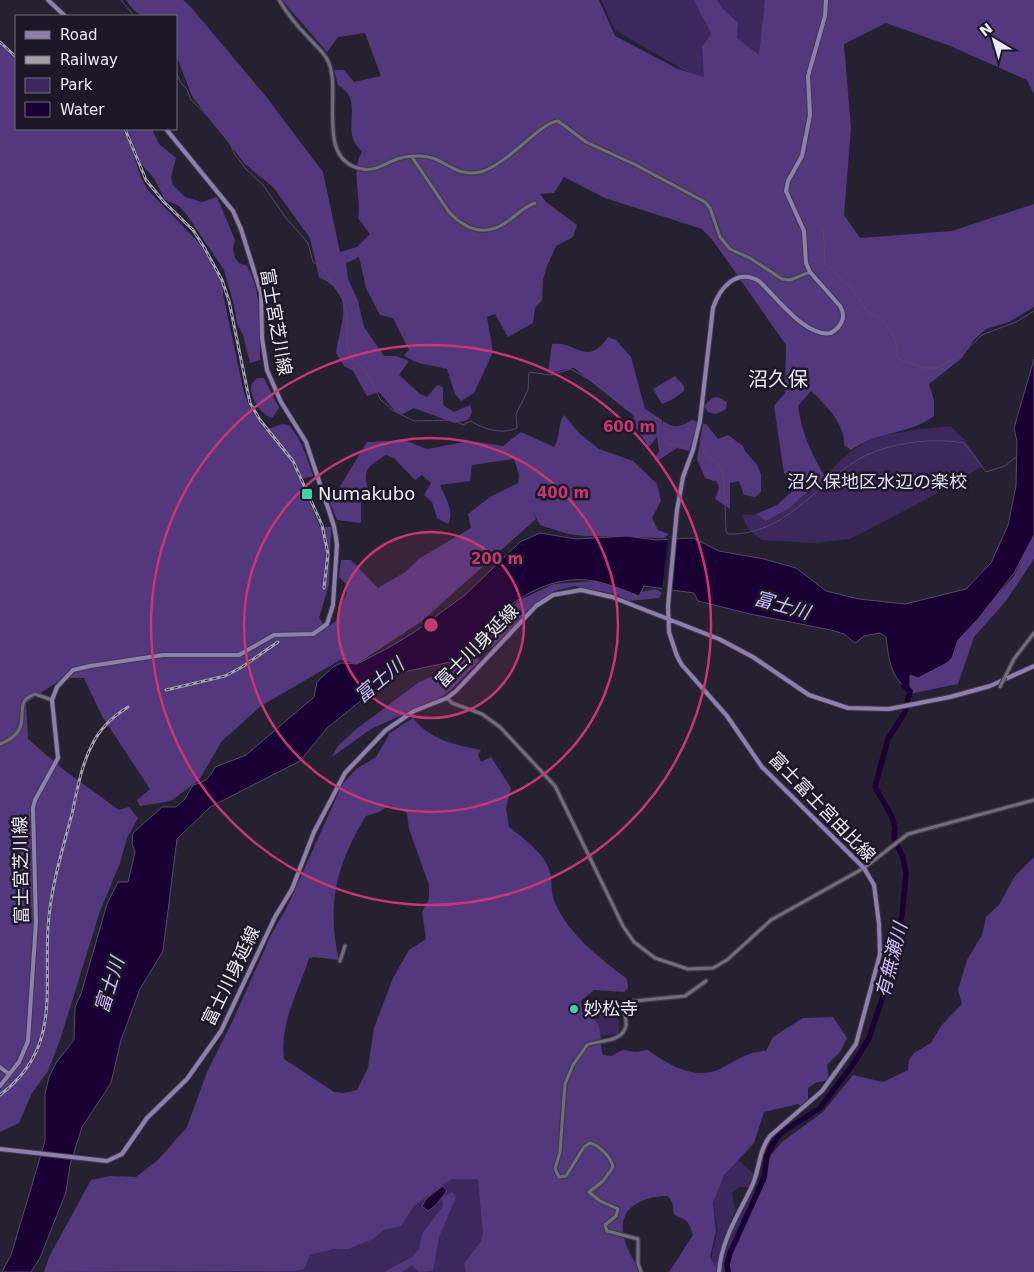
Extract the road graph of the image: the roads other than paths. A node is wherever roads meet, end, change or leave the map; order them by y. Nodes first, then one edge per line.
1 (48, 0) edge
2 (279, 0) edge
3 (826, 0) edge
4 (64, 15) edge
5 (167, 130) edge
6 (412, 157) junction
7 (535, 203) dead end
8 (810, 272) junction
9 (668, 619) junction
10 (1034, 633) edge
11 (1034, 666) edge
12 (1000, 687) dead end
13 (447, 698) junction
14 (52, 700) junction
15 (0, 744) edge
16 (1034, 800) edge
17 (864, 868) junction
18 (345, 946) dead end
19 (340, 961) dead end
20 (706, 981) dead end
21 (0, 1067) edge
22 (9, 1074) junction
23 (0, 1086) edge
24 (0, 1150) edge
25 (640, 1272) edge
26 (719, 1272) edge

1 - 4 main road
2 - 6 street
3 - 8 main road
5 - 14 main road, 富士宮芝川線
6 - 7 street
6 - 8 street
8 - 9 main road, 富士富士宮由比線
9 - 11 main road, 富士川身延線
9 - 13 main road, 富士川身延線
9 - 17 main road, 富士富士宮由比線
10 - 12 street, bridge
13 - 17 street
13 - 24 main road, 富士川身延線
14 - 15 street
14 - 22 main road, 富士宮芝川線
16 - 17 street
17 - 26 main road, 富士富士宮由比線
18 - 19 street
20 - 25 street
21 - 22 main road
22 - 23 main road, 富士宮芝川線

